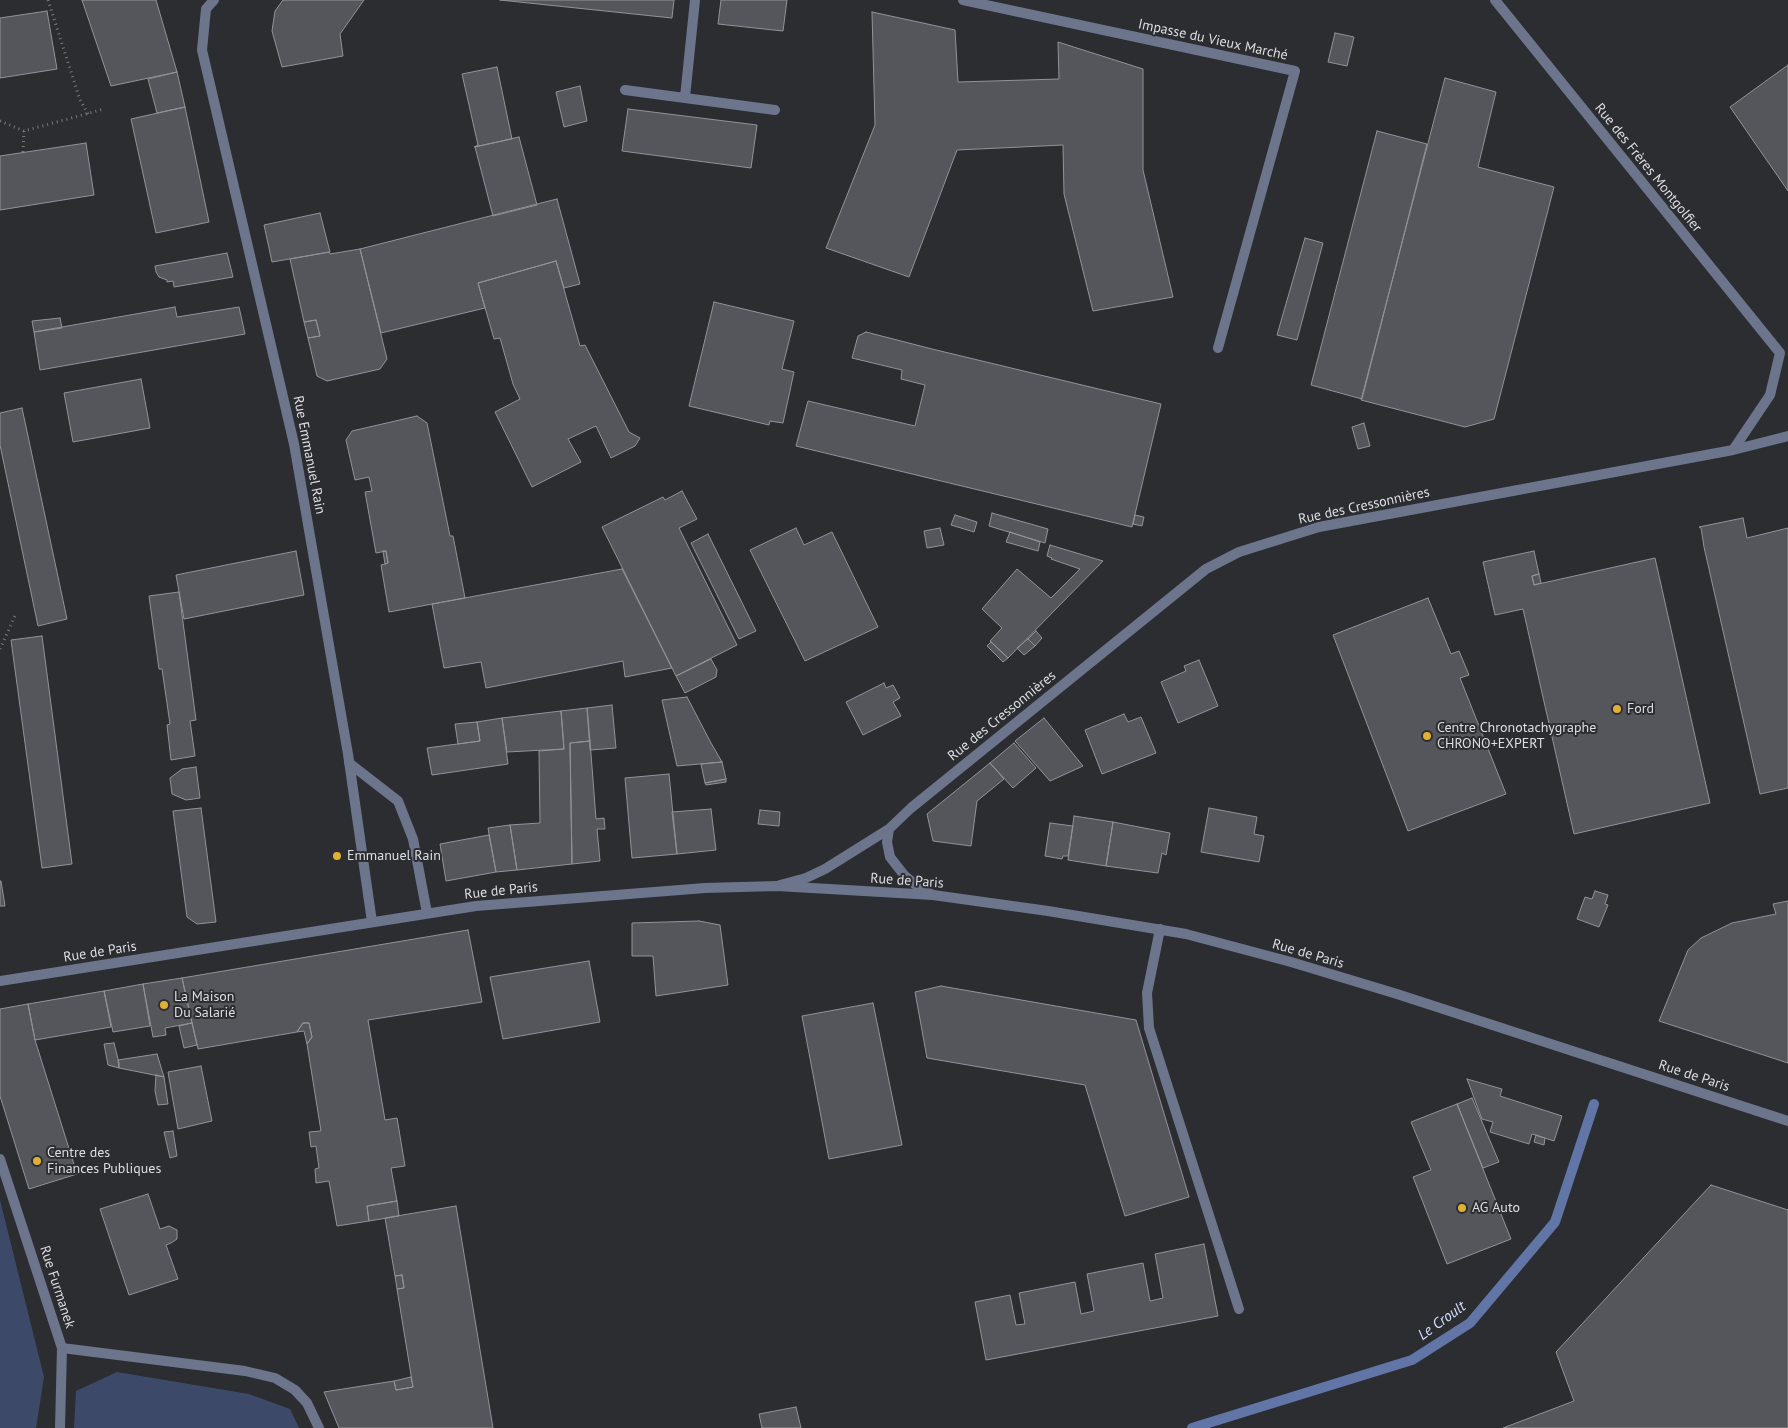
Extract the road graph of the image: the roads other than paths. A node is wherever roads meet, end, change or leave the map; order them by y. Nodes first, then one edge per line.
1 (214, 0) edge
2 (695, 0) edge
3 (963, 0) edge
4 (1494, 0) edge
5 (204, 5) edge
6 (625, 90) dead end
7 (685, 97) junction
8 (775, 110) dead end
9 (1218, 348) dead end
10 (1780, 353) junction
11 (1788, 361) edge
12 (1788, 436) edge
13 (1733, 450) junction
14 (349, 763) junction
15 (889, 829) junction
16 (777, 886) junction
17 (933, 895) junction
18 (426, 913) junction
19 (372, 922) junction
20 (1160, 929) junction
21 (0, 981) edge
22 (1788, 1121) edge
23 (0, 1159) edge
24 (1239, 1309) dead end
25 (62, 1348) junction
26 (60, 1428) edge
27 (319, 1428) edge

1 - 5 street
2 - 7 street
3 - 9 street, Impasse du Vieux Marché
4 - 10 street, Rue des Frères Montgolfier
5 - 14 street, Rue Emmanuel Rain
6 - 7 street
7 - 8 street
10 - 11 street, Rue des Frères Montgolfier
10 - 13 street
12 - 13 street, Rue des Cressonnières
13 - 15 street, Rue des Cressonnières
14 - 18 street
14 - 19 street, Rue Emmanuel Rain
15 - 16 street, Rue des Cressonnières
15 - 17 street
16 - 17 street, Rue de Paris
16 - 18 street, Rue de Paris
17 - 20 street, Rue de Paris
18 - 19 street, Rue de Paris
19 - 21 street, Rue de Paris
20 - 22 street, Rue de Paris
20 - 24 street
23 - 25 street, Rue Furmanek
25 - 26 street, Rue Furmanek
25 - 27 street

